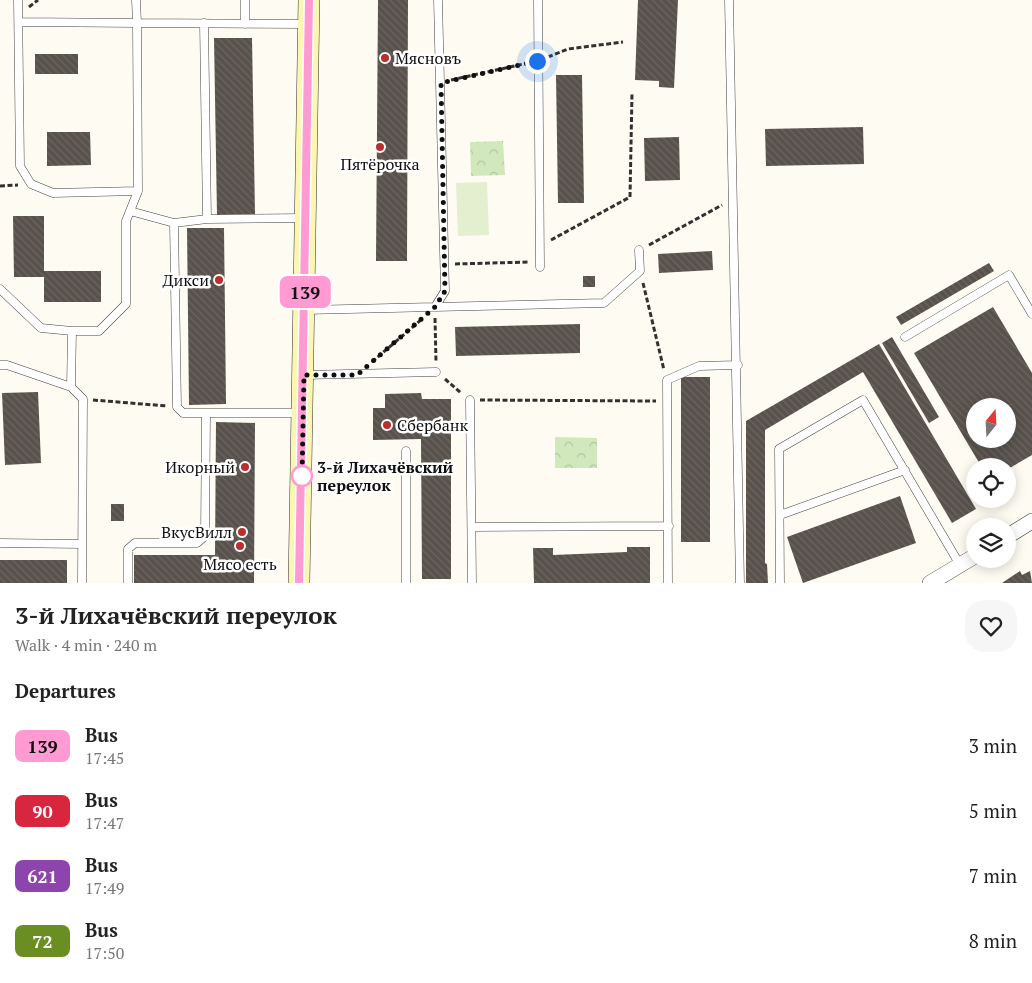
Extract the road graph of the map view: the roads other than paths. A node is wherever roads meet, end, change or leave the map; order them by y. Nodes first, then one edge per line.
1 (18, 0) edge
2 (136, 0) edge
3 (245, 0) edge
4 (309, 0) edge
5 (438, 0) edge
6 (538, 0) edge
7 (729, 0) edge
8 (19, 22) junction
9 (137, 23) junction
10 (204, 23) junction
11 (246, 24) junction
12 (308, 24) junction
13 (138, 191) junction
14 (130, 211) junction
15 (306, 218) junction
16 (207, 219) junction
17 (174, 223) junction
18 (639, 250) road end
19 (540, 264) road end
20 (0, 289) edge
21 (435, 307) junction
22 (305, 310) junction
23 (1032, 314) edge
24 (72, 331) junction
25 (905, 337) dead end
26 (0, 365) edge
27 (738, 365) junction
28 (436, 372) road end
29 (304, 375) junction
30 (71, 387) junction
31 (470, 400) road end
32 (206, 413) junction
33 (303, 414) junction
34 (406, 451) dead end
35 (905, 470) junction
36 (780, 515) junction
37 (1032, 521) edge
38 (669, 526) junction
39 (472, 527) junction
40 (1016, 531) edge
41 (0, 543) edge
42 (82, 544) junction
43 (966, 561) edge
44 (960, 565) junction
45 (82, 583) edge
46 (128, 583) edge
47 (299, 583) edge
48 (406, 583) edge
49 (472, 583) edge
50 (668, 583) edge
51 (740, 583) edge
52 (780, 583) edge
53 (930, 583) edge

1 - 8 lane
2 - 9 lane
3 - 11 lane
4 - 12 main road
5 - 21 lane
6 - 19 lane
7 - 27 lane
8 - 9 lane
8 - 13 lane
9 - 10 lane
9 - 13 lane
10 - 11 lane
10 - 16 lane
11 - 12 lane
12 - 15 main road
13 - 14 lane
14 - 17 lane
14 - 24 lane
15 - 16 lane
15 - 22 main road
16 - 17 lane
17 - 32 lane
18 - 21 lane
20 - 24 lane
21 - 22 lane
22 - 29 main road
23 - 25 lane
24 - 30 lane
26 - 30 lane
27 - 38 lane
27 - 51 lane
28 - 29 lane
29 - 33 main road
30 - 42 lane
31 - 39 lane
32 - 33 lane
32 - 46 lane
33 - 47 main road
34 - 48 lane
35 - 36 lane
35 - 36 lane
35 - 44 lane
36 - 52 lane
37 - 40 street
38 - 39 lane
38 - 50 lane
39 - 49 lane
41 - 42 lane
42 - 45 lane
43 - 44 street
44 - 53 street

